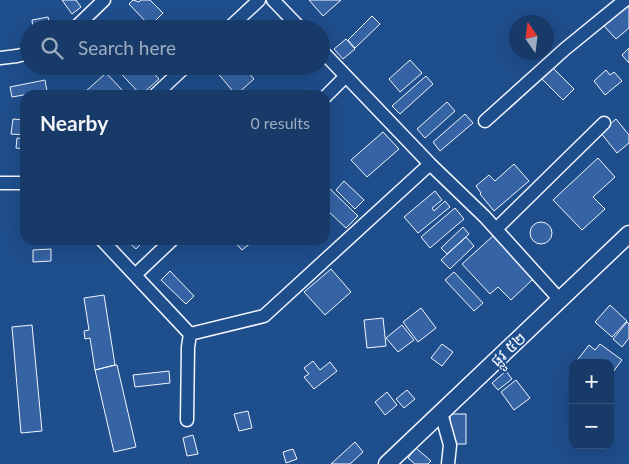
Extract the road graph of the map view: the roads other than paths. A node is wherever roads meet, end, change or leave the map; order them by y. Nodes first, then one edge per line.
1 (104, 0) edge
2 (259, 0) edge
3 (273, 0) edge
4 (625, 0) edge
5 (83, 20) edge
6 (238, 20) edge
7 (292, 20) edge
8 (20, 55) edge
9 (0, 58) edge
10 (330, 59) edge
11 (176, 75) edge
12 (346, 76) junction
13 (160, 90) edge
14 (330, 92) edge
15 (485, 121) dead end
16 (604, 123) dead end
17 (430, 164) junction
18 (0, 183) edge
19 (20, 183) edge
20 (496, 230) junction
21 (629, 234) edge
22 (107, 245) edge
23 (167, 245) edge
24 (135, 275) junction
25 (560, 300) junction
26 (190, 334) junction
27 (441, 412) junction
28 (187, 420) dead end
29 (387, 464) edge
30 (448, 464) edge

1 - 5 street
2 - 6 street
3 - 7 street
4 - 15 street
8 - 9 street
10 - 12 street
11 - 13 street
12 - 14 street
12 - 17 street
16 - 20 street
17 - 20 street
17 - 26 street
18 - 19 street
20 - 25 street
21 - 25 street, ផ្លូវ ៥២
22 - 24 street
23 - 24 street
24 - 26 street
25 - 27 street, ផ្លូវ ៥២
26 - 28 street
27 - 29 street, ផ្លូវ ៥២
27 - 30 street

